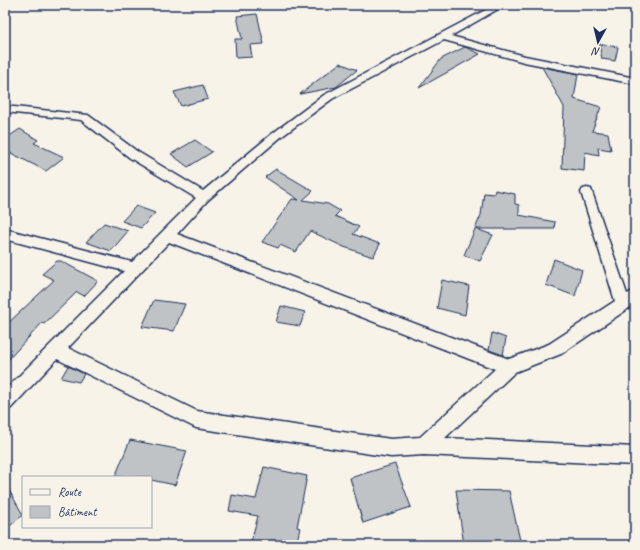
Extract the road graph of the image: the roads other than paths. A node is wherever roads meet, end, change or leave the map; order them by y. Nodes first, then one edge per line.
1 (501, 5) edge
2 (443, 37) junction
3 (635, 81) edge
4 (5, 109) edge
5 (587, 192) dead end
6 (204, 197) junction
7 (5, 234) edge
8 (166, 235) junction
9 (135, 268) junction
10 (629, 300) edge
11 (55, 350) junction
12 (509, 367) junction
13 (5, 402) edge
14 (424, 446) junction
15 (635, 456) edge

1 - 2 street
2 - 3 street
2 - 6 street
4 - 6 street
5 - 10 street
6 - 8 street
7 - 9 street
8 - 9 street
8 - 12 street
9 - 11 street
10 - 12 street
11 - 13 street
11 - 14 street
12 - 14 street
14 - 15 street

